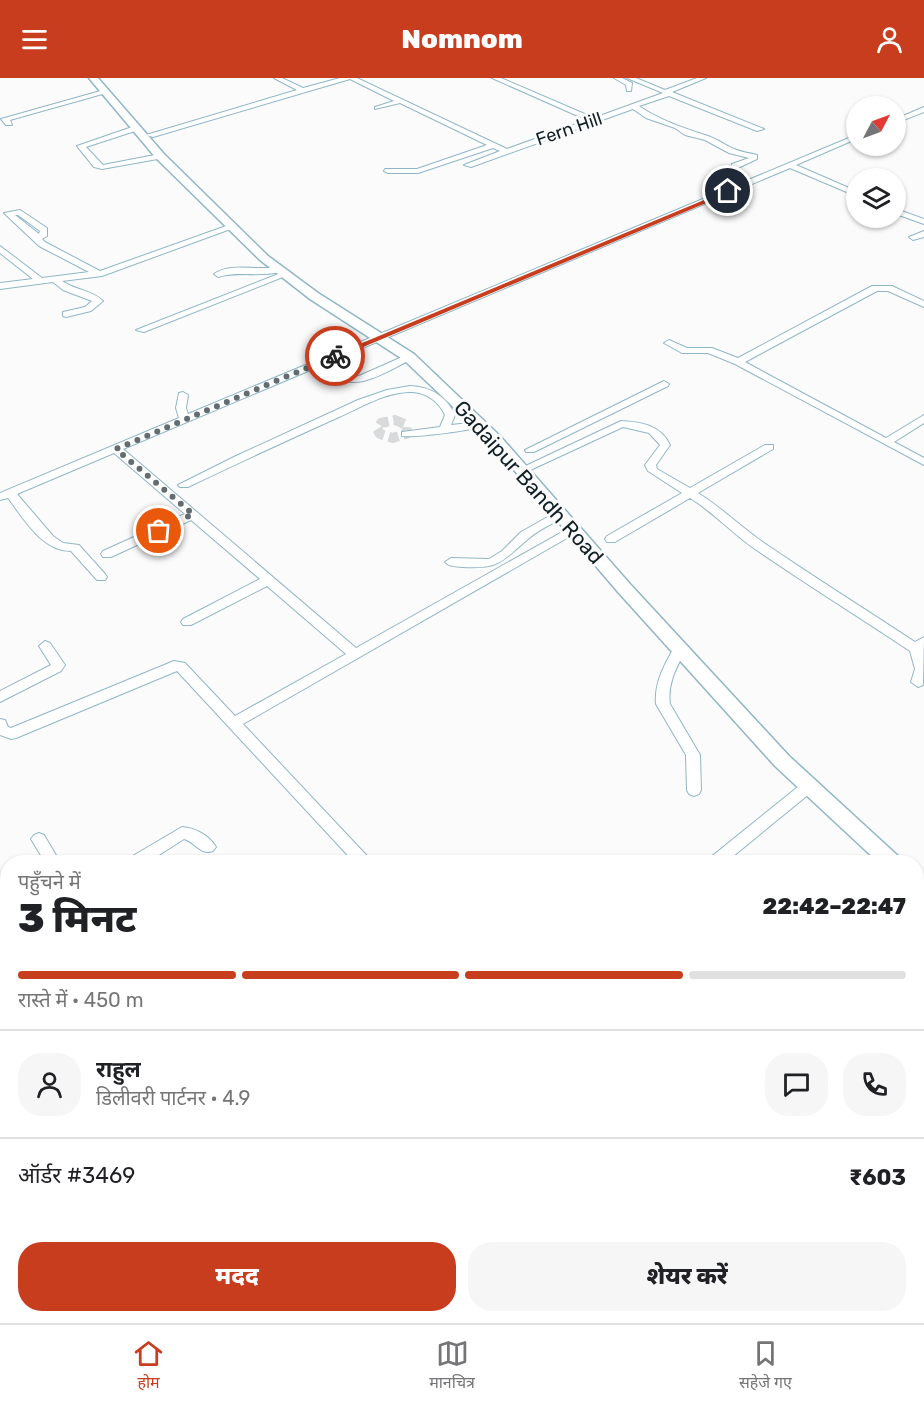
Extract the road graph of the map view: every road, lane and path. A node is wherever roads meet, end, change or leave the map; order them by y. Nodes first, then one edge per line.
1 (277, 78) edge
2 (287, 78) edge
3 (347, 78) edge
4 (352, 78) edge
5 (495, 78) edge
6 (617, 78) edge
7 (630, 78) edge
8 (703, 78) edge
9 (100, 83) edge
10 (307, 90) junction
11 (628, 90) dead end
12 (668, 93) junction
13 (400, 101) junction
14 (634, 106) junction
15 (377, 108) dead end
16 (924, 109) edge
17 (0, 112) edge
18 (906, 117) edge
19 (593, 120) junction
20 (9, 123) dead end
21 (135, 128) junction
22 (760, 129) dead end
23 (150, 135) junction
24 (846, 141) edge
25 (494, 145) junction
26 (506, 151) junction
27 (160, 156) junction
28 (468, 165) dead end
29 (790, 165) junction
30 (735, 166) dead end
31 (388, 171) dead end
32 (846, 190) edge
33 (846, 193) dead end
34 (846, 196) edge
35 (906, 215) edge
36 (924, 222) edge
37 (236, 230) junction
38 (924, 234) edge
39 (913, 237) dead end
40 (36, 238) dead end
41 (0, 249) edge
42 (281, 273) junction
43 (99, 274) junction
44 (218, 274) dead end
45 (54, 279) junction
46 (39, 280) junction
47 (0, 286) edge
48 (924, 304) edge
49 (66, 314) dead end
50 (141, 330) dead end
51 (379, 337) junction
52 (669, 343) dead end
53 (409, 357) junction
54 (738, 362) junction
55 (337, 375) dead end
56 (664, 384) dead end
57 (183, 395) dead end
58 (603, 414) junction
59 (924, 418) edge
60 (185, 420) junction
61 (621, 424) junction
62 (480, 425) junction
63 (444, 430) junction
64 (406, 434) tunnel mouth
65 (886, 442) junction
66 (769, 447) dead end
67 (116, 449) junction
68 (530, 450) dead end
69 (924, 462) edge
70 (522, 470) junction
71 (184, 485) dead end
72 (690, 493) junction
73 (5, 495) edge
74 (193, 514) junction
75 (560, 514) junction
76 (575, 530) junction
77 (612, 539) dead end
78 (107, 555) dead end
79 (451, 562) dead end
80 (101, 577) dead end
81 (268, 580) junction
82 (187, 622) dead end
83 (920, 645) edge
84 (45, 646) dead end
85 (680, 649) junction
86 (354, 654) junction
87 (918, 682) dead end
88 (0, 697) edge
89 (234, 723) junction
90 (0, 724) edge
91 (809, 786) junction
92 (694, 790) dead end
93 (39, 839) dead end
94 (208, 847) dead end
95 (49, 855) edge
96 (147, 855) edge
97 (357, 855) edge
98 (725, 855) edge
99 (883, 855) edge

1 - 10 street
2 - 10 street
3 - 10 street
4 - 13 street
5 - 19 street
6 - 11 street
7 - 12 street
8 - 12 street, Fern Hill
9 - 17 street
9 - 20 street
9 - 21 street, Gadaipur Bandh Road
9 - 23 street
10 - 23 street
12 - 14 street, Fern Hill
12 - 22 street
13 - 15 street
13 - 25 street
14 - 19 street, Fern Hill
14 - 30 street
16 - 18 street
19 - 26 street, Fern Hill
21 - 27 street, Gadaipur Bandh Road
21 - 27 street
23 - 37 street
24 - 29 street
25 - 26 street
25 - 31 street
26 - 28 street, Fern Hill
27 - 37 street, Gadaipur Bandh Road
29 - 32 street
29 - 51 street
33 - 34 street
35 - 36 street
37 - 42 street, Gadaipur Bandh Road
37 - 43 street
38 - 39 street
40 - 43 street
41 - 46 street
42 - 44 street
42 - 50 street
42 - 51 street, Gadaipur Bandh Road
43 - 45 street
45 - 46 street
45 - 49 street
46 - 47 street
48 - 54 street
51 - 53 street, Gadaipur Bandh Road
51 - 60 street
52 - 54 street
53 - 55 street
53 - 62 street, Gadaipur Bandh Road
54 - 65 street
56 - 58 street
57 - 60 street
58 - 61 street
58 - 68 street
59 - 65 street
60 - 67 street
61 - 70 street
61 - 72 street
62 - 63 street
62 - 70 street, Gadaipur Bandh Road
63 - 64 street
63 - 71 street
65 - 69 street
66 - 72 street
67 - 73 street
67 - 74 street
70 - 75 street, Gadaipur Bandh Road
72 - 77 street
72 - 83 street
73 - 80 street
74 - 78 street
74 - 81 street
75 - 76 street, Gadaipur Bandh Road
75 - 79 street
76 - 85 street, Gadaipur Bandh Road
76 - 86 street
81 - 82 street
81 - 86 street
83 - 87 street
84 - 88 street
85 - 91 street, Gadaipur Bandh Road
85 - 92 street
86 - 89 street
89 - 90 street
89 - 97 street
91 - 98 street
91 - 99 street, Gadaipur Bandh Road
93 - 95 street
94 - 96 street

